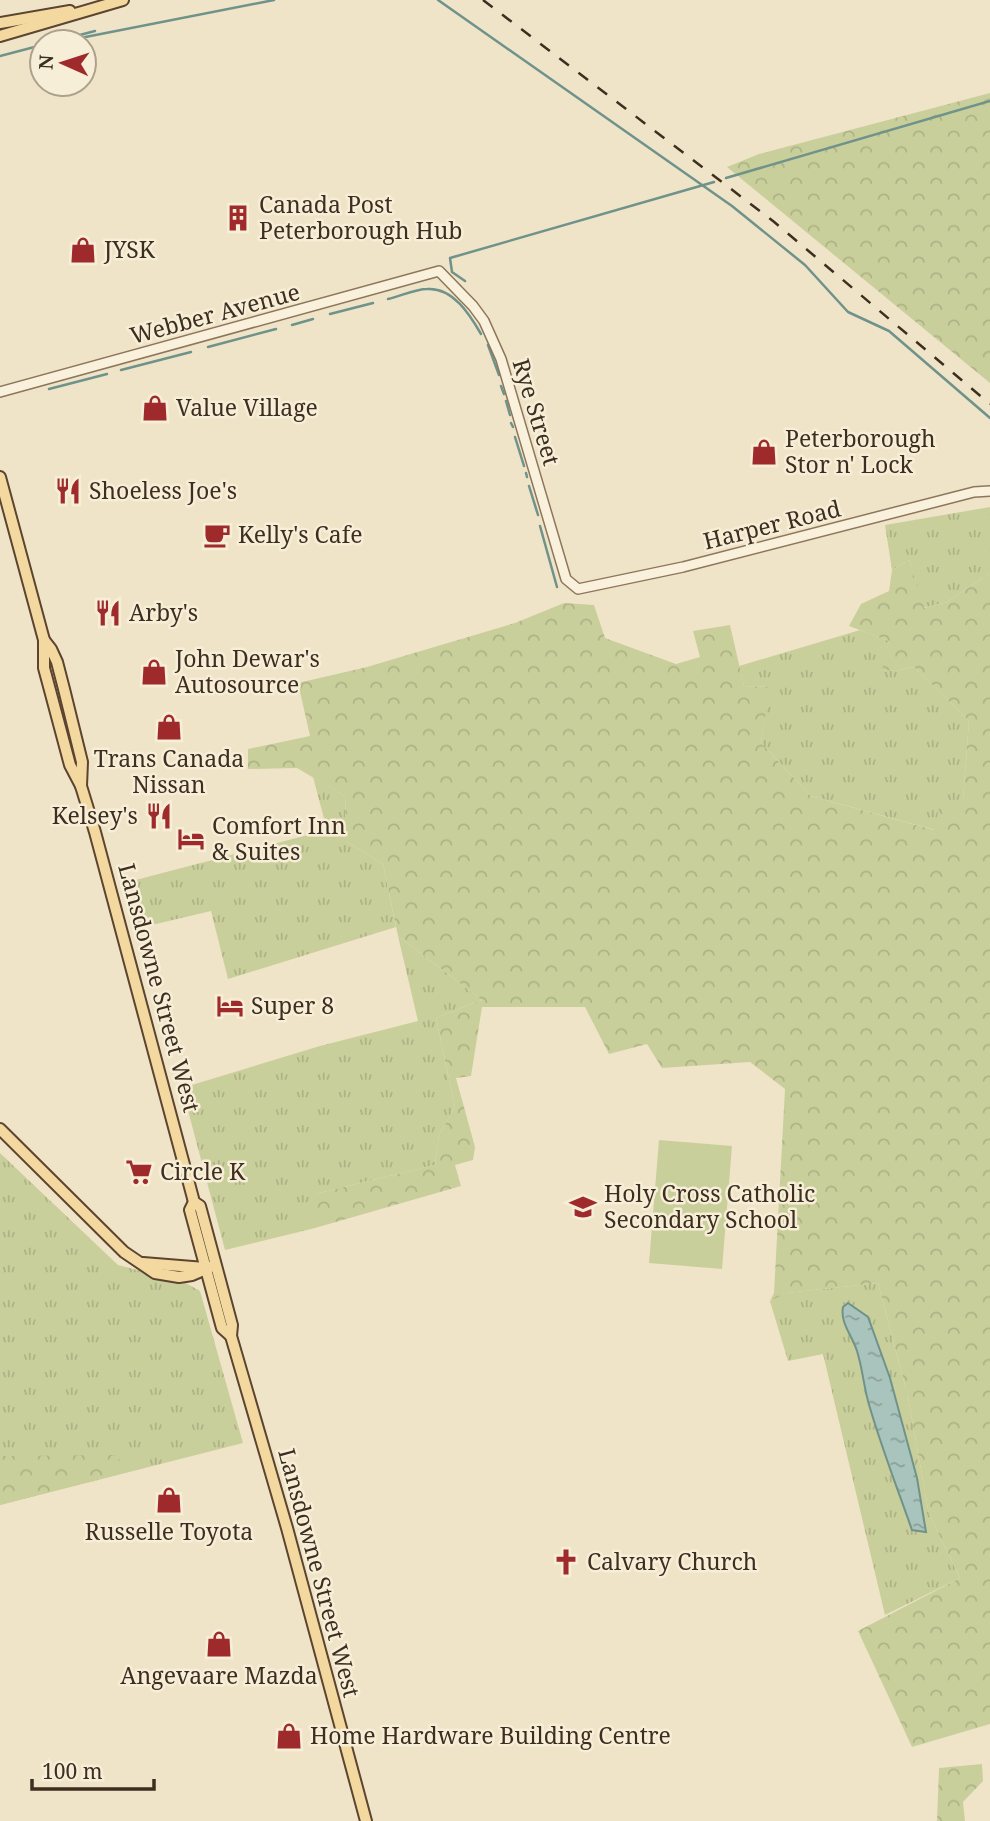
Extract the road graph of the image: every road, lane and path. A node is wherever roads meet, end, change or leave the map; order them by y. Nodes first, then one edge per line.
1 (123, 0) edge
2 (87, 9) junction
3 (0, 23) edge
4 (0, 36) edge
5 (439, 271) joint
6 (0, 392) edge
7 (0, 477) edge
8 (990, 491) edge
9 (566, 579) joint
10 (0, 1129) edge
11 (210, 1267) junction
12 (366, 1821) edge

1 - 2 main road
2 - 3 main road
2 - 4 main road
5 - 6 street, Webber Avenue
5 - 9 street, Rye Street
7 - 11 main road, Lansdowne Street West
8 - 9 street, Harper Road
10 - 11 main road
11 - 12 main road, Lansdowne Street West

